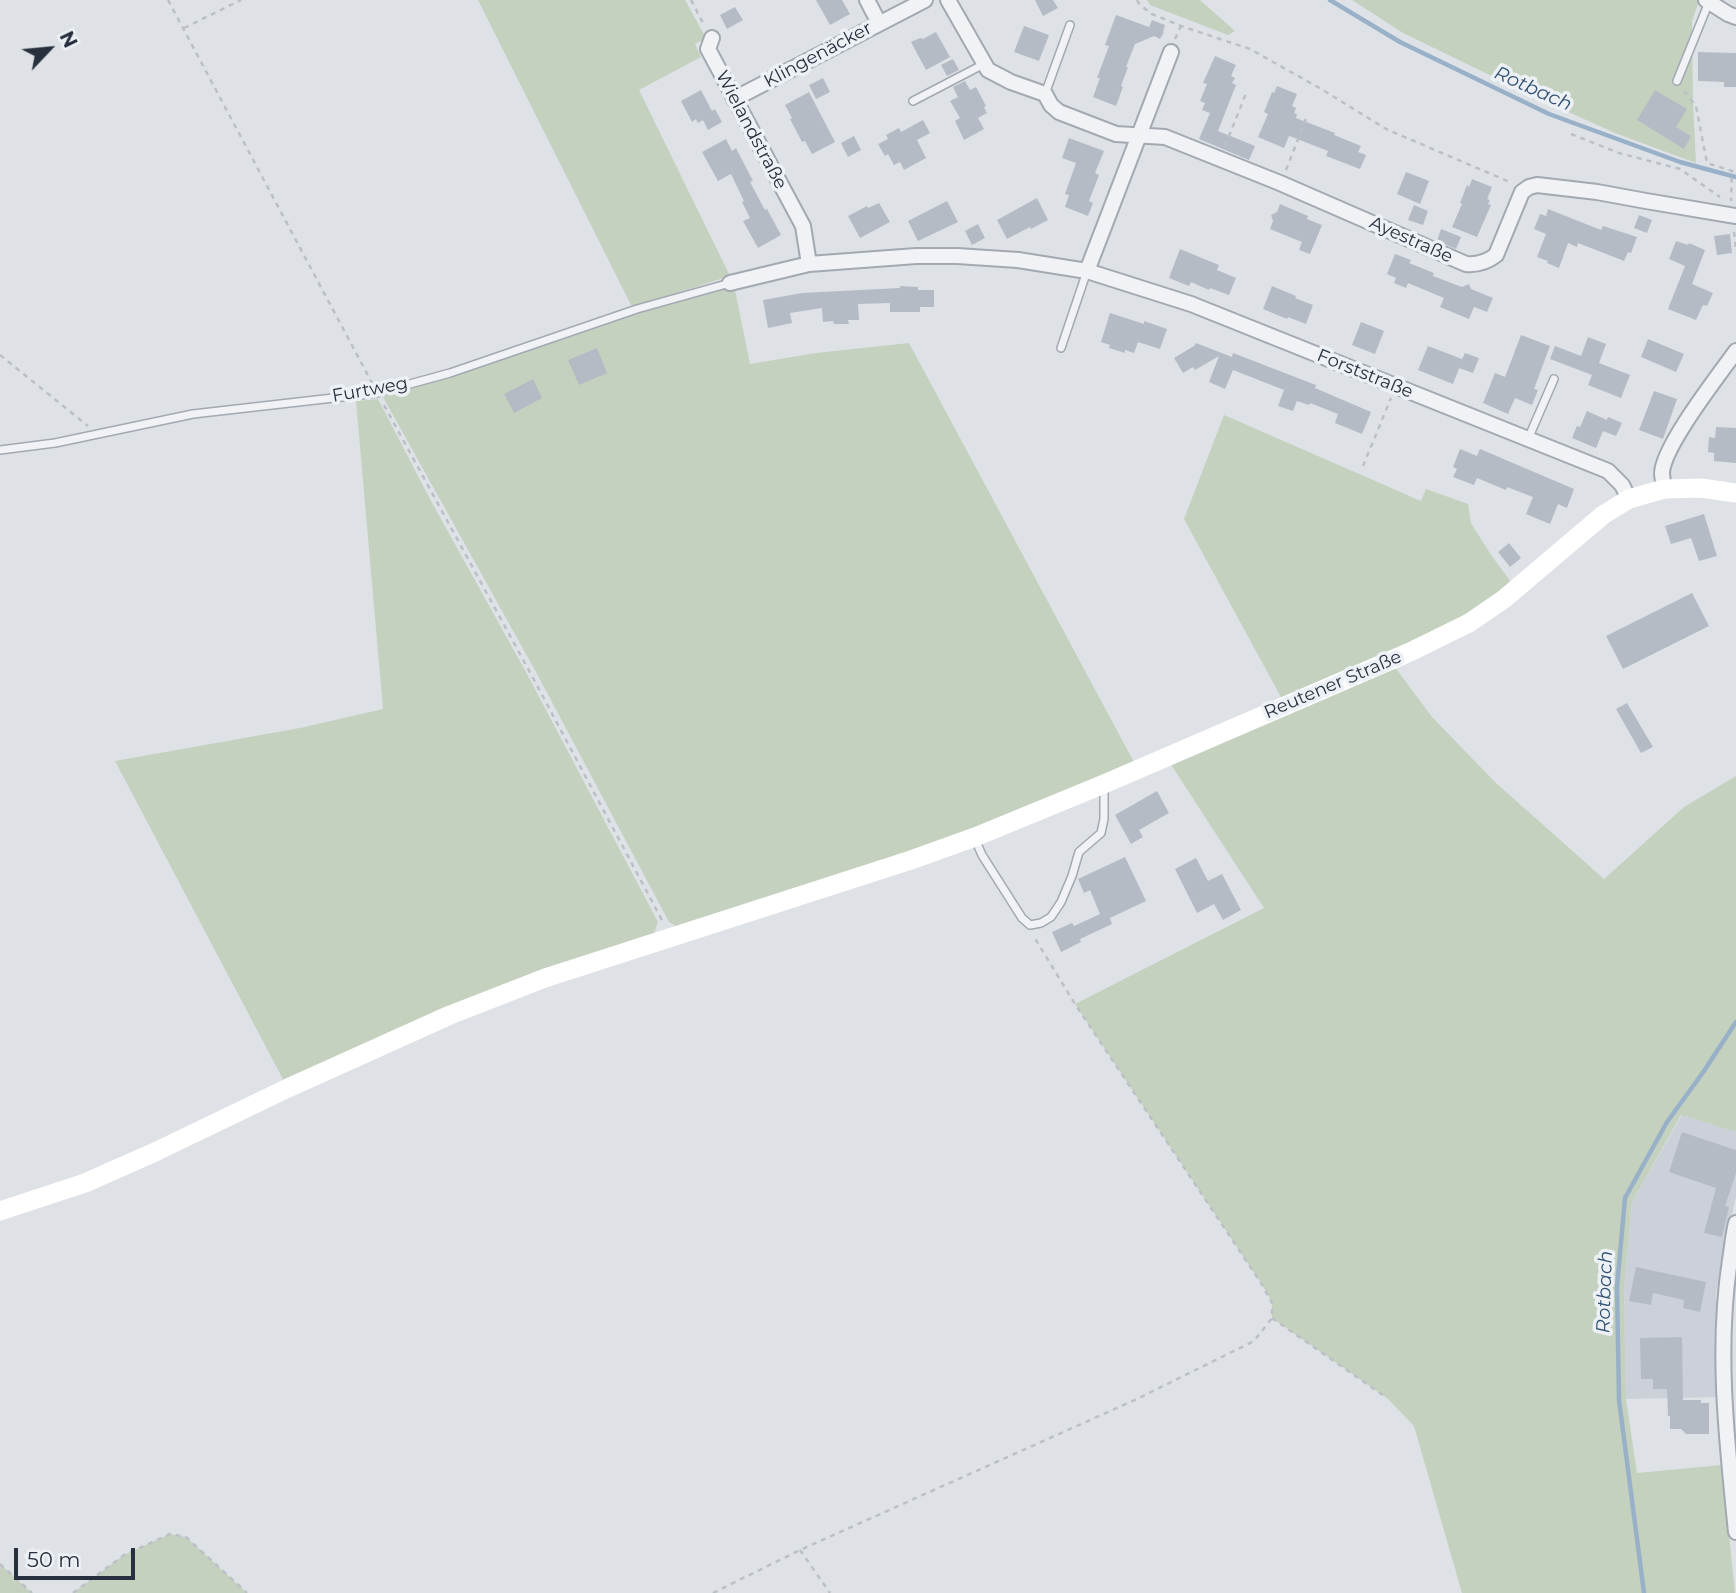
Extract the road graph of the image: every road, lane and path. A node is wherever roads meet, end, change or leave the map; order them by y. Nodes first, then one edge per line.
1 (168, 0) edge
2 (241, 0) edge
3 (691, 0) edge
4 (867, 0) edge
5 (925, 0) edge
6 (948, 0) edge
7 (1137, 0) edge
8 (1707, 1) edge
9 (1736, 17) edge
10 (879, 23) junction
11 (1070, 25) dead end
12 (1181, 26) junction
13 (183, 28) junction
14 (1177, 36) dead end
15 (712, 38) joint
16 (1171, 52) dead end
17 (984, 64) junction
18 (1677, 81) joint
19 (1247, 91) dead end
20 (1045, 94) junction
21 (734, 99) junction
22 (913, 101) dead end
23 (1306, 119) dead end
24 (1571, 134) dead end
25 (1138, 136) junction
26 (1219, 159) junction
27 (1289, 163) dead end
28 (1522, 192) junction
29 (1731, 199) dead end
30 (1734, 210) edge
31 (1733, 231) dead end
32 (1736, 250) edge
33 (809, 264) junction
34 (1087, 271) junction
35 (730, 283) joint
36 (1061, 348) dead end
37 (1736, 351) edge
38 (0, 355) edge
39 (1553, 379) dead end
40 (377, 393) junction
41 (1387, 410) dead end
42 (98, 434) junction
43 (1528, 439) junction
44 (0, 450) edge
45 (1363, 466) dead end
46 (1664, 489) junction
47 (1736, 493) edge
48 (1629, 499) junction
49 (1104, 784) junction
50 (975, 837) junction
51 (1030, 925) junction
52 (671, 938) junction
53 (0, 1212) edge
54 (1736, 1223) edge
55 (1732, 1272) edge
56 (1272, 1318) junction
57 (1387, 1398) dead end
58 (1736, 1532) edge
59 (800, 1550) junction
60 (0, 1564) edge
61 (32, 1593) edge
62 (73, 1593) edge
63 (247, 1593) edge
64 (713, 1593) edge
65 (830, 1593) edge

1 - 13 path
2 - 13 path
3 - 15 path
4 - 10 street, Klingenäcker
5 - 10 street
6 - 17 street, Ayestraße
7 - 12 path
8 - 9 street
8 - 18 lane
10 - 21 street, Klingenäcker
11 - 20 lane
12 - 14 path
12 - 28 path
13 - 40 path
15 - 21 street, Wielandstraße
16 - 25 street
17 - 20 street, Ayestraße
17 - 22 lane
18 - 29 path
19 - 26 path
20 - 25 street, Ayestraße
21 - 33 street, Wielandstraße
23 - 27 path
24 - 30 path
25 - 26 street, Ayestraße
25 - 34 street
26 - 28 street, Ayestraße
28 - 30 street
31 - 32 path
33 - 34 street, Forststraße
33 - 35 street, Forststraße
34 - 36 lane
34 - 43 street, Forststraße
35 - 40 lane, Furtweg
37 - 46 street
38 - 42 path
39 - 43 lane
40 - 42 lane, Furtweg
40 - 52 path
41 - 45 path
42 - 44 lane, Furtweg
43 - 48 street, Forststraße
46 - 47 street, Reutener Straße
46 - 48 street, Reutener Straße
48 - 49 street, Reutener Straße
49 - 50 street, Reutener Straße
49 - 51 lane
50 - 51 lane
50 - 52 street, Reutener Straße
51 - 56 path
52 - 53 street, Reutener Straße
54 - 55 street
55 - 58 street
56 - 57 path
56 - 59 path
59 - 64 path
59 - 65 path
60 - 61 path
62 - 63 path

